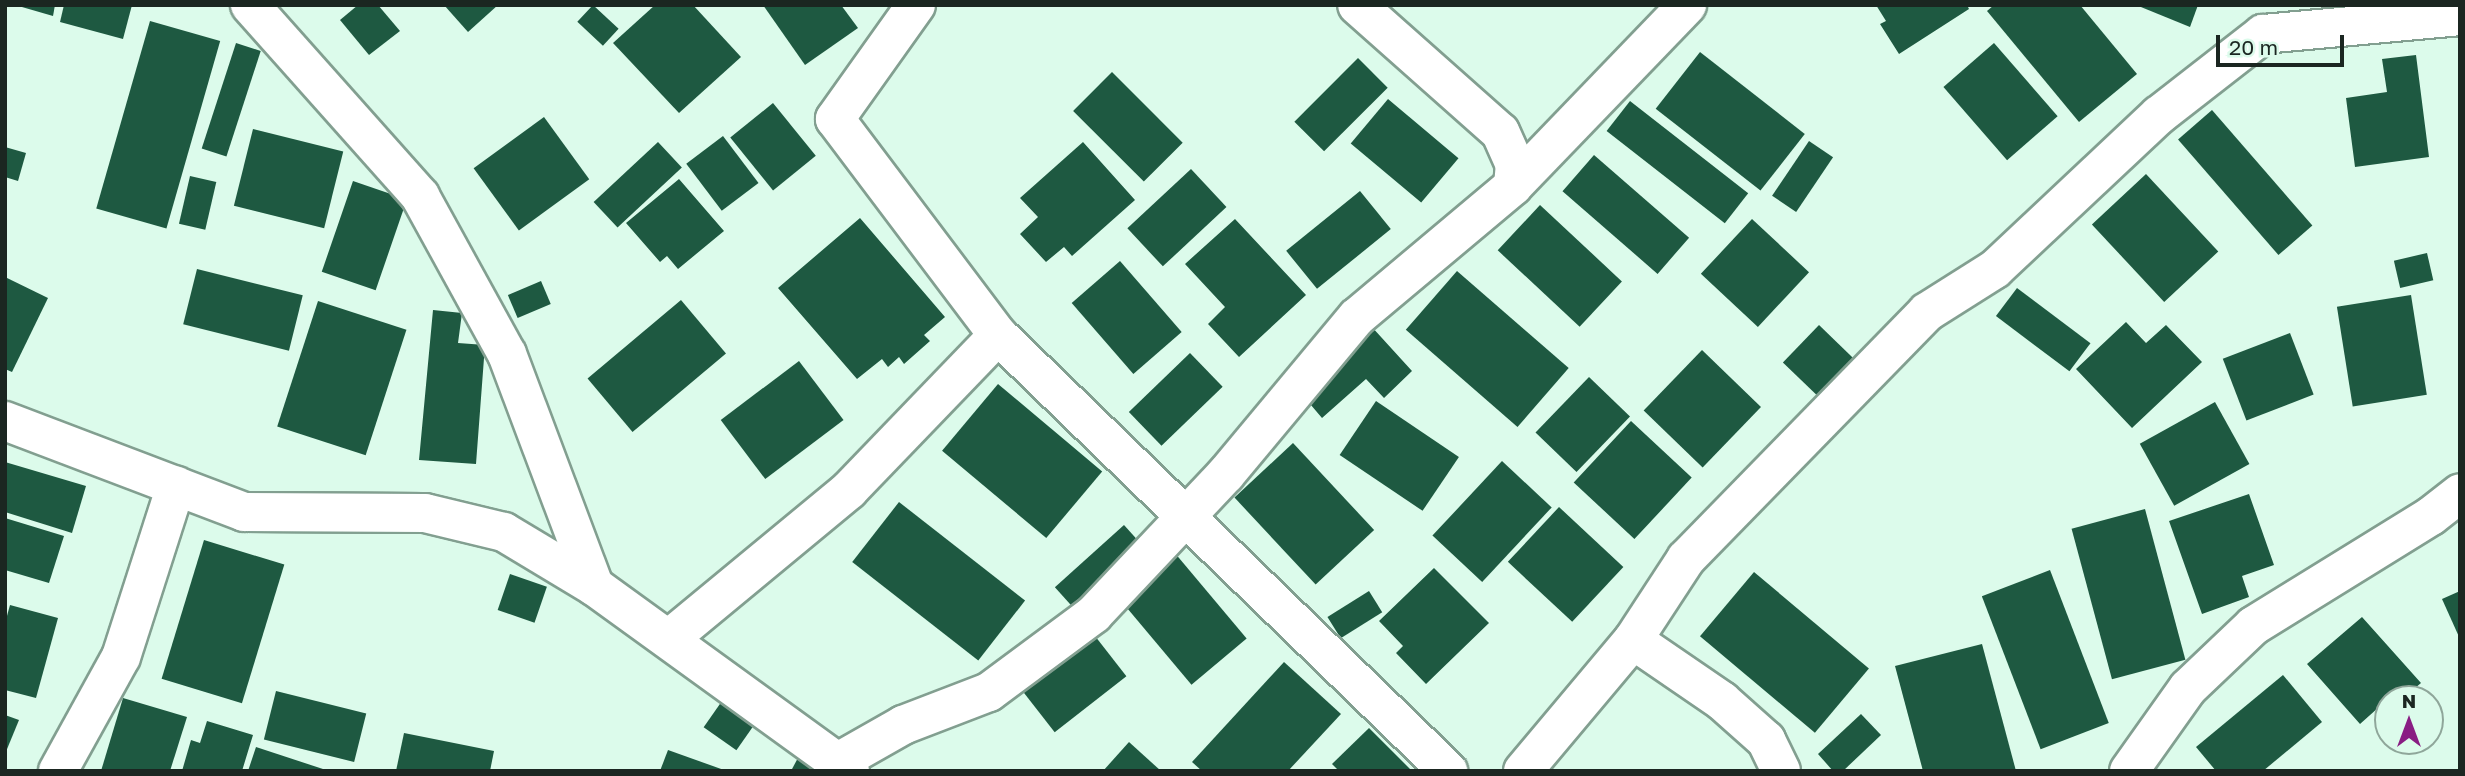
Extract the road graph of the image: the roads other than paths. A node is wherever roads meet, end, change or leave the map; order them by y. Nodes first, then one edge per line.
1 (250, 5) edge
2 (916, 5) edge
3 (1357, 5) edge
4 (1687, 5) edge
5 (2460, 16) edge
6 (1513, 186) junction
7 (998, 335) junction
8 (5, 421) edge
9 (176, 486) junction
10 (2460, 493) edge
11 (1185, 519) junction
12 (594, 586) junction
13 (669, 639) junction
14 (1633, 640) junction
15 (844, 766) edge
16 (58, 771) edge
17 (1448, 771) edge
18 (1523, 771) edge
19 (1781, 771) edge
20 (2129, 771) edge

1 - 12 street
2 - 7 street
3 - 6 street
4 - 6 street
5 - 14 street
6 - 11 street
7 - 11 street
7 - 13 street
8 - 9 street
9 - 12 street
9 - 16 street
10 - 20 street
11 - 15 street
11 - 17 street
12 - 13 street
13 - 15 street
14 - 18 street
14 - 19 street

